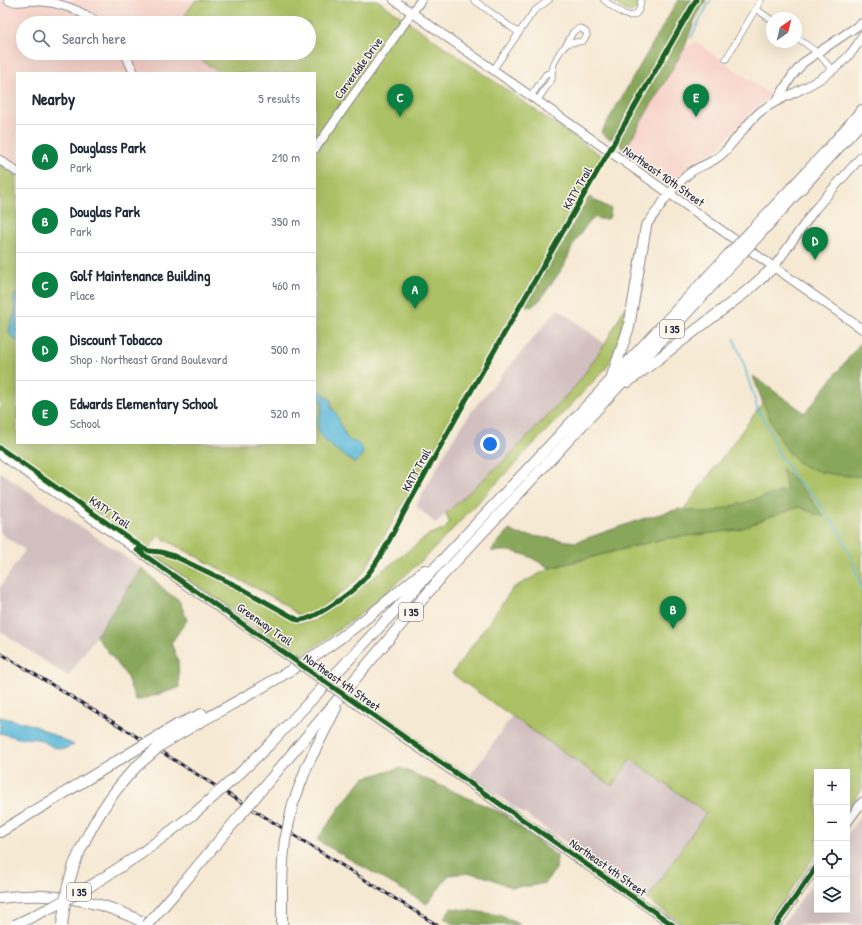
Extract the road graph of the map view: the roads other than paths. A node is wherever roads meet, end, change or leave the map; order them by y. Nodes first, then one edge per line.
1 (8, 0) edge
2 (27, 0) edge
3 (394, 0) edge
4 (421, 0) edge
5 (474, 0) edge
6 (549, 0) edge
7 (604, 0) edge
8 (641, 0) edge
9 (761, 0) edge
10 (756, 9) junction
11 (412, 13) junction
12 (87, 16) edge
13 (766, 16) edge
14 (862, 23) edge
15 (519, 33) junction
16 (862, 36) edge
17 (802, 41) edge
18 (566, 45) dead end
19 (818, 53) junction
20 (726, 59) dead end
21 (128, 60) edge
22 (493, 70) junction
23 (832, 70) junction
24 (134, 72) edge
25 (534, 98) junction
26 (777, 100) junction
27 (862, 110) edge
28 (862, 122) edge
29 (316, 148) edge
30 (862, 156) edge
31 (0, 160) edge
32 (16, 171) edge
33 (670, 194) junction
34 (646, 226) joint
35 (755, 233) junction
36 (731, 258) junction
37 (774, 267) junction
38 (862, 329) edge
39 (610, 380) junction
40 (609, 396) junction
41 (0, 454) edge
42 (457, 543) junction
43 (347, 688) junction
44 (179, 729) junction
45 (862, 802) edge
46 (850, 819) edge
47 (0, 832) edge
48 (814, 870) edge
49 (0, 898) edge
50 (15, 925) edge
51 (62, 925) edge
52 (148, 925) edge
53 (282, 925) edge
54 (673, 925) edge
55 (776, 925) edge

1 - 2 street
2 - 12 street
3 - 11 street, Northeast 10th Street
4 - 11 street, Carverdale Drive
5 - 15 street
6 - 15 street
7 - 8 street
9 - 10 street
10 - 13 street
10 - 20 street
11 - 22 street, Northeast 10th Street
11 - 29 street, Carverdale Drive
14 - 19 street
15 - 22 street
16 - 23 street
17 - 19 street
18 - 25 street
19 - 23 street
19 - 26 street
21 - 24 street
22 - 25 street, Northeast 10th Street
23 - 26 street
25 - 33 street, Northeast 10th Street
26 - 33 street
27 - 35 highway, I 35
28 - 35 highway, I 35
30 - 37 street
31 - 32 street
33 - 34 street
33 - 37 street, Northeast 10th Street
34 - 39 highway
35 - 36 highway, I 35, bridge
36 - 39 highway, I 35
36 - 40 highway, I 35
37 - 38 street, Northeast 10th Street
37 - 40 highway
39 - 42 highway, I 35
40 - 43 highway, I 35
41 - 54 street, Northeast 4th Street, bridge
42 - 44 highway
42 - 50 highway, I 35, bridge
43 - 52 highway, I 35, bridge
43 - 53 highway, bridge
44 - 47 highway, bridge
44 - 51 highway, bridge
45 - 46 street
48 - 55 street
49 - 52 highway

